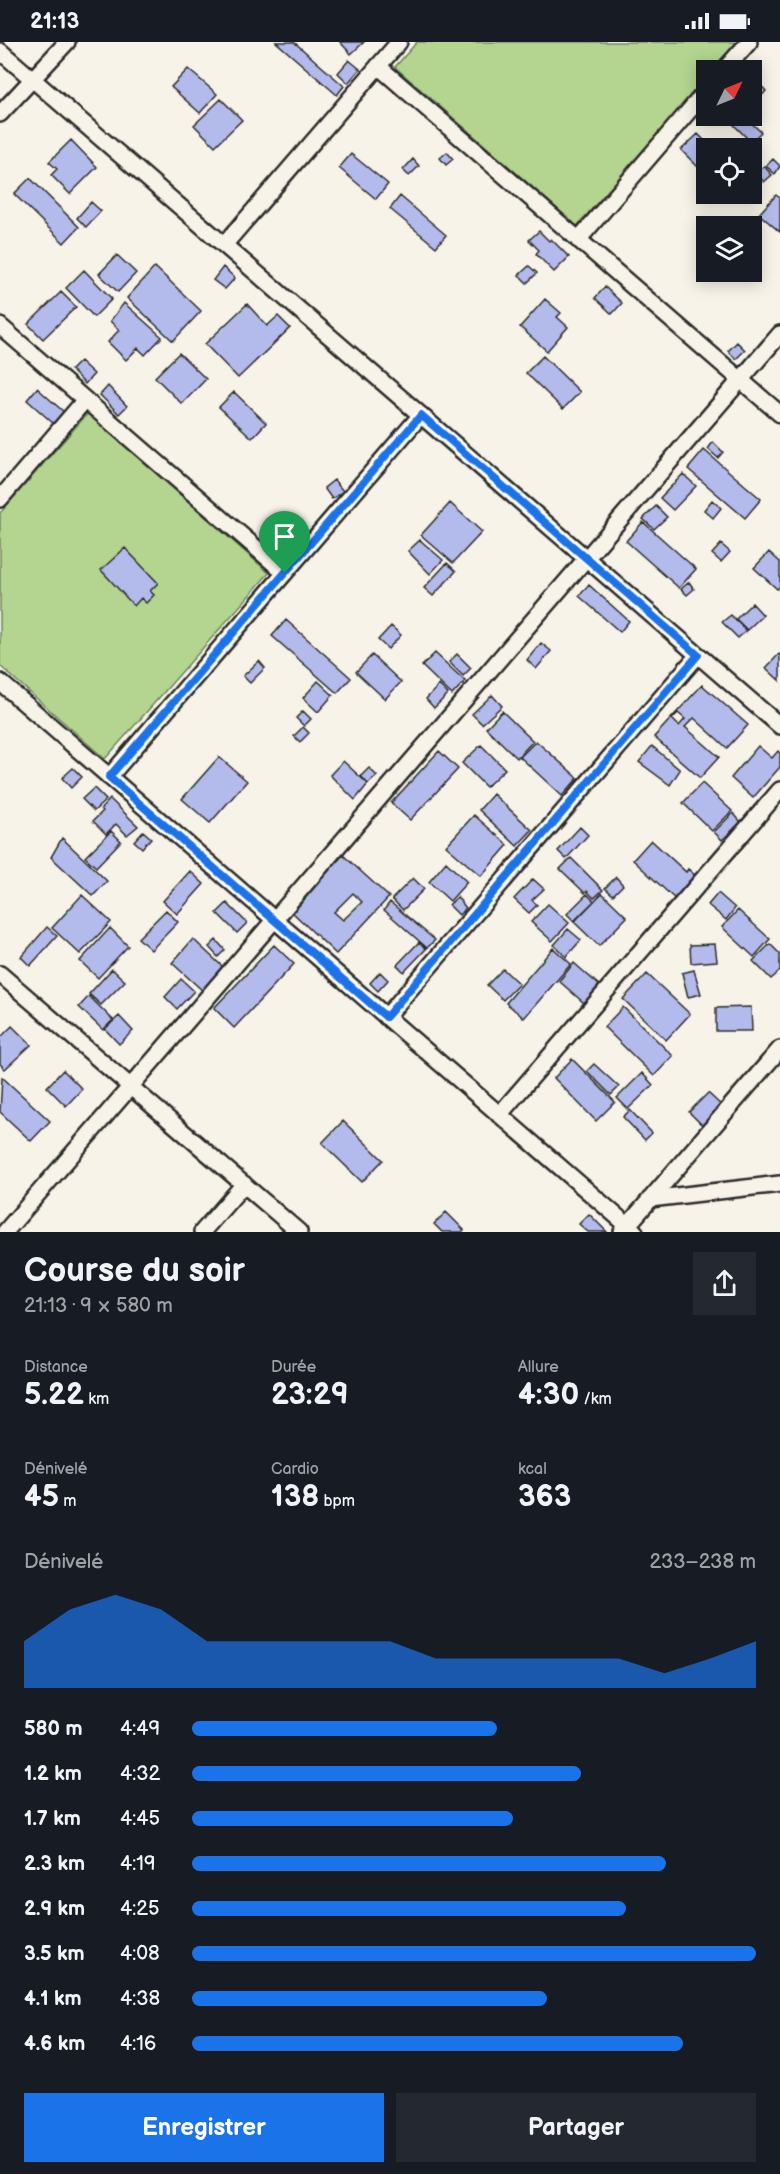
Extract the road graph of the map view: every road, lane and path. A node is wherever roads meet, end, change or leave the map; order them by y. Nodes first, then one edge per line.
1 (67, 42) edge
2 (399, 42) edge
3 (749, 42) edge
4 (0, 51) edge
5 (733, 60) edge
6 (378, 66) junction
7 (31, 78) junction
8 (696, 103) edge
9 (0, 114) edge
10 (578, 240) junction
11 (224, 245) junction
12 (0, 326) edge
13 (780, 334) edge
14 (740, 380) junction
15 (86, 400) junction
16 (780, 414) edge
17 (421, 415) junction
18 (0, 499) edge
19 (586, 558) junction
20 (285, 573) junction
21 (698, 655) junction
22 (0, 682) edge
23 (780, 726) edge
24 (109, 777) junction
25 (780, 790) edge
26 (274, 920) junction
27 (0, 974) edge
28 (386, 1017) junction
29 (780, 1049) edge
30 (130, 1086) junction
31 (499, 1115) junction
32 (243, 1184) junction
33 (780, 1184) edge
34 (650, 1199) junction
35 (628, 1230) edge
36 (5, 1232) edge
37 (202, 1232) edge
38 (299, 1232) edge

1 - 7 street
2 - 6 street
3 - 5 street
4 - 7 street
6 - 10 street
6 - 11 street
7 - 9 street
7 - 11 street
8 - 10 street
10 - 14 street
11 - 17 street
12 - 15 street
13 - 14 street
14 - 16 street
14 - 19 street
15 - 18 street
15 - 20 street
17 - 19 street
17 - 20 street
19 - 21 street
19 - 26 street
20 - 24 street
21 - 23 street
21 - 28 street
22 - 24 street
24 - 26 street
25 - 31 street
26 - 28 street
26 - 30 street
27 - 30 street
28 - 31 street
29 - 34 street
30 - 32 street
30 - 36 street
31 - 35 street
32 - 37 street
32 - 38 street
33 - 34 street
34 - 35 street

